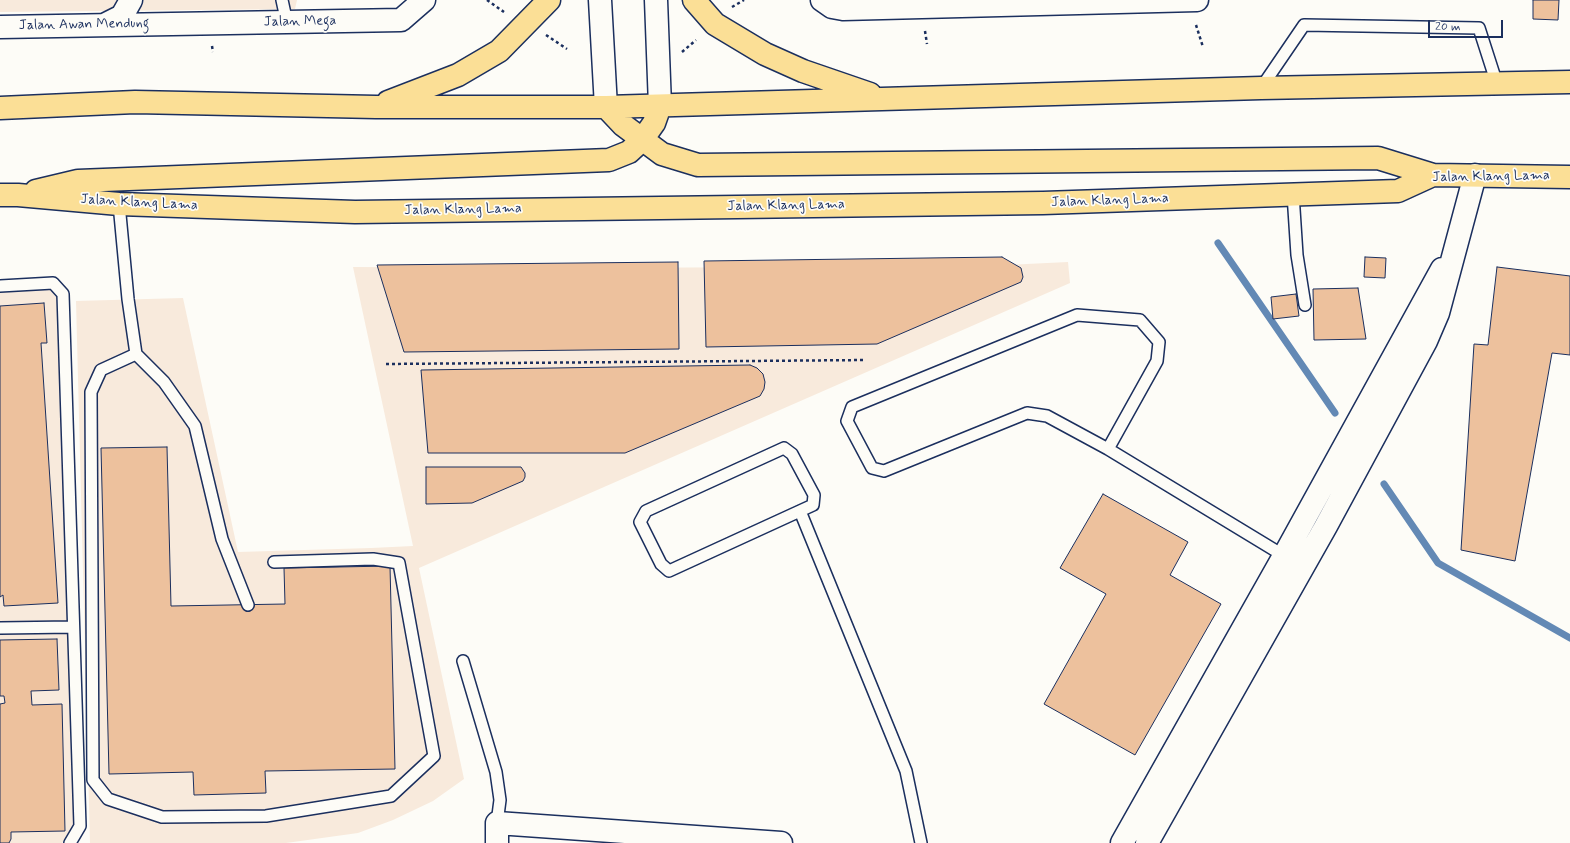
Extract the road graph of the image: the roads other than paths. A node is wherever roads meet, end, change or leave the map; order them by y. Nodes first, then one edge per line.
1 (131, 0) edge
2 (140, 0) edge
3 (282, 0) edge
4 (424, 0) edge
5 (549, 0) edge
6 (600, 0) edge
7 (656, 0) edge
8 (694, 0) edge
9 (822, 0) edge
10 (1197, 0) edge
11 (1036, 2) edge
12 (168, 23) junction
13 (287, 23) junction
14 (104, 24) junction
15 (0, 27) edge
16 (1570, 82) edge
17 (1497, 84) junction
18 (1261, 88) junction
19 (883, 99) junction
20 (660, 106) junction
21 (376, 107) junction
22 (606, 107) junction
23 (0, 108) edge
24 (642, 140) junction
25 (1433, 175) junction
26 (1475, 175) junction
27 (1570, 177) edge
28 (1293, 194) junction
29 (9, 195) edge
30 (119, 204) junction
31 (1455, 247) junction
32 (0, 286) edge
33 (1305, 305) dead end
34 (136, 354) junction
35 (1108, 449) junction
36 (800, 511) junction
37 (1284, 556) junction
38 (274, 562) dead end
39 (1302, 568) junction
40 (248, 605) dead end
41 (72, 627) junction
42 (0, 628) edge
43 (463, 661) dead end
44 (497, 833) edge
45 (70, 843) edge
46 (781, 843) edge
47 (921, 843) edge
48 (1122, 843) edge
49 (1147, 843) edge

1 - 14 street
2 - 12 street
3 - 13 lane
4 - 13 street, Jalan Mega
5 - 21 main road
6 - 22 street
7 - 20 street
8 - 19 main road
9 - 11 street
10 - 11 street
12 - 13 street, Jalan Mega
12 - 14 street, Jalan Awan Mendung
14 - 15 street, Jalan Awan Mendung
16 - 17 main road
17 - 18 main road
17 - 18 lane
18 - 19 main road
19 - 20 main road
20 - 22 main road
20 - 24 main road
21 - 22 main road
21 - 23 main road
22 - 24 main road
24 - 25 main road
24 - 29 main road
25 - 26 main road, Jalan Klang Lama
25 - 28 main road, Jalan Klang Lama
26 - 27 main road, Jalan Klang Lama
26 - 31 street
28 - 30 main road, Jalan Klang Lama
28 - 33 lane
29 - 30 main road, Jalan Klang Lama
30 - 34 lane
31 - 37 street
31 - 39 street
32 - 41 lane
34 - 38 lane
34 - 40 lane
35 - 35 lane
35 - 37 lane
36 - 36 lane
36 - 47 lane
37 - 39 lane
37 - 48 street
39 - 49 street
41 - 42 lane
41 - 45 lane
43 - 44 lane
44 - 46 street

